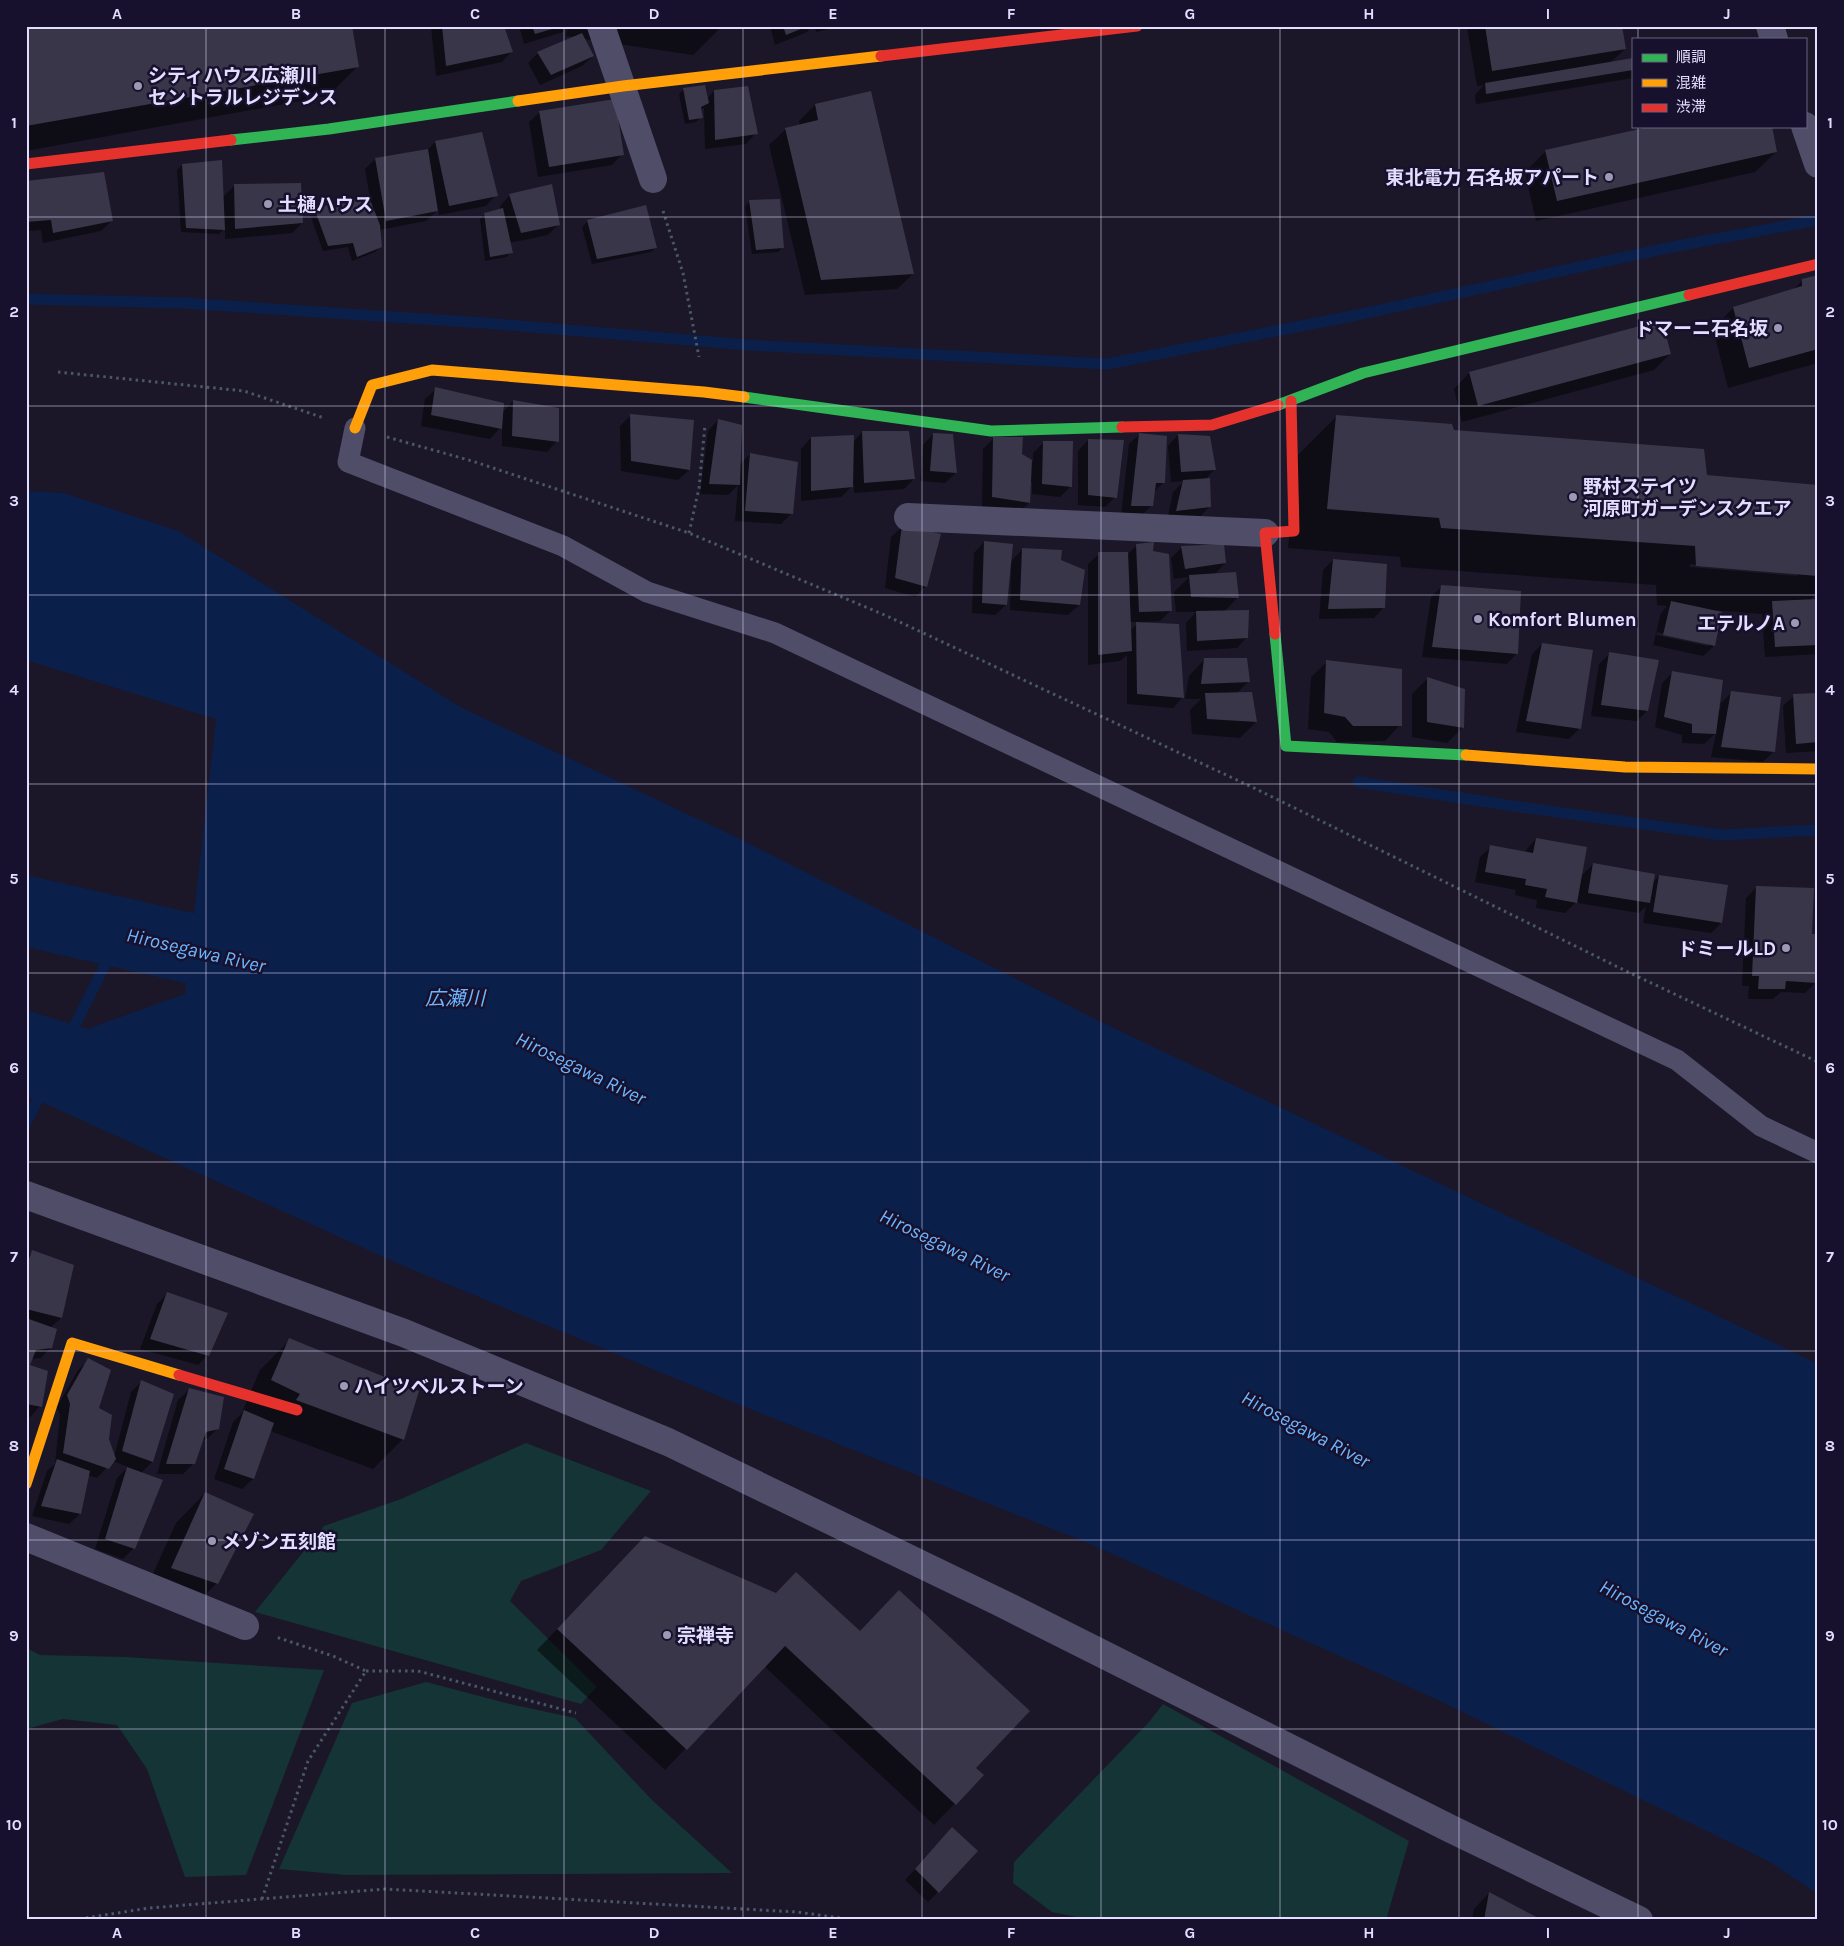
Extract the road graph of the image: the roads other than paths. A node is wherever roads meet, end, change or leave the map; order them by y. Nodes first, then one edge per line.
1 (602, 26) edge
2 (1137, 26) edge
3 (1770, 26) edge
4 (1774, 38) edge
5 (623, 86) junction
6 (1806, 128) edge
7 (26, 164) edge
8 (1818, 164) edge
9 (653, 180) road end
10 (1818, 264) edge
11 (1291, 401) junction
12 (356, 428) joint
13 (908, 518) dead end
14 (1265, 533) junction
15 (1818, 769) edge
16 (1818, 1153) edge
17 (26, 1195) edge
18 (298, 1410) dead end
19 (26, 1484) edge
20 (26, 1537) edge
21 (245, 1626) road end
22 (1639, 1920) edge

1 - 5 street
2 - 5 street
3 - 4 street
5 - 7 street
5 - 9 street
6 - 8 street
10 - 11 street
11 - 12 street
11 - 14 street
12 - 16 lane
13 - 14 street
14 - 15 street
17 - 22 street
18 - 19 street
20 - 21 street

